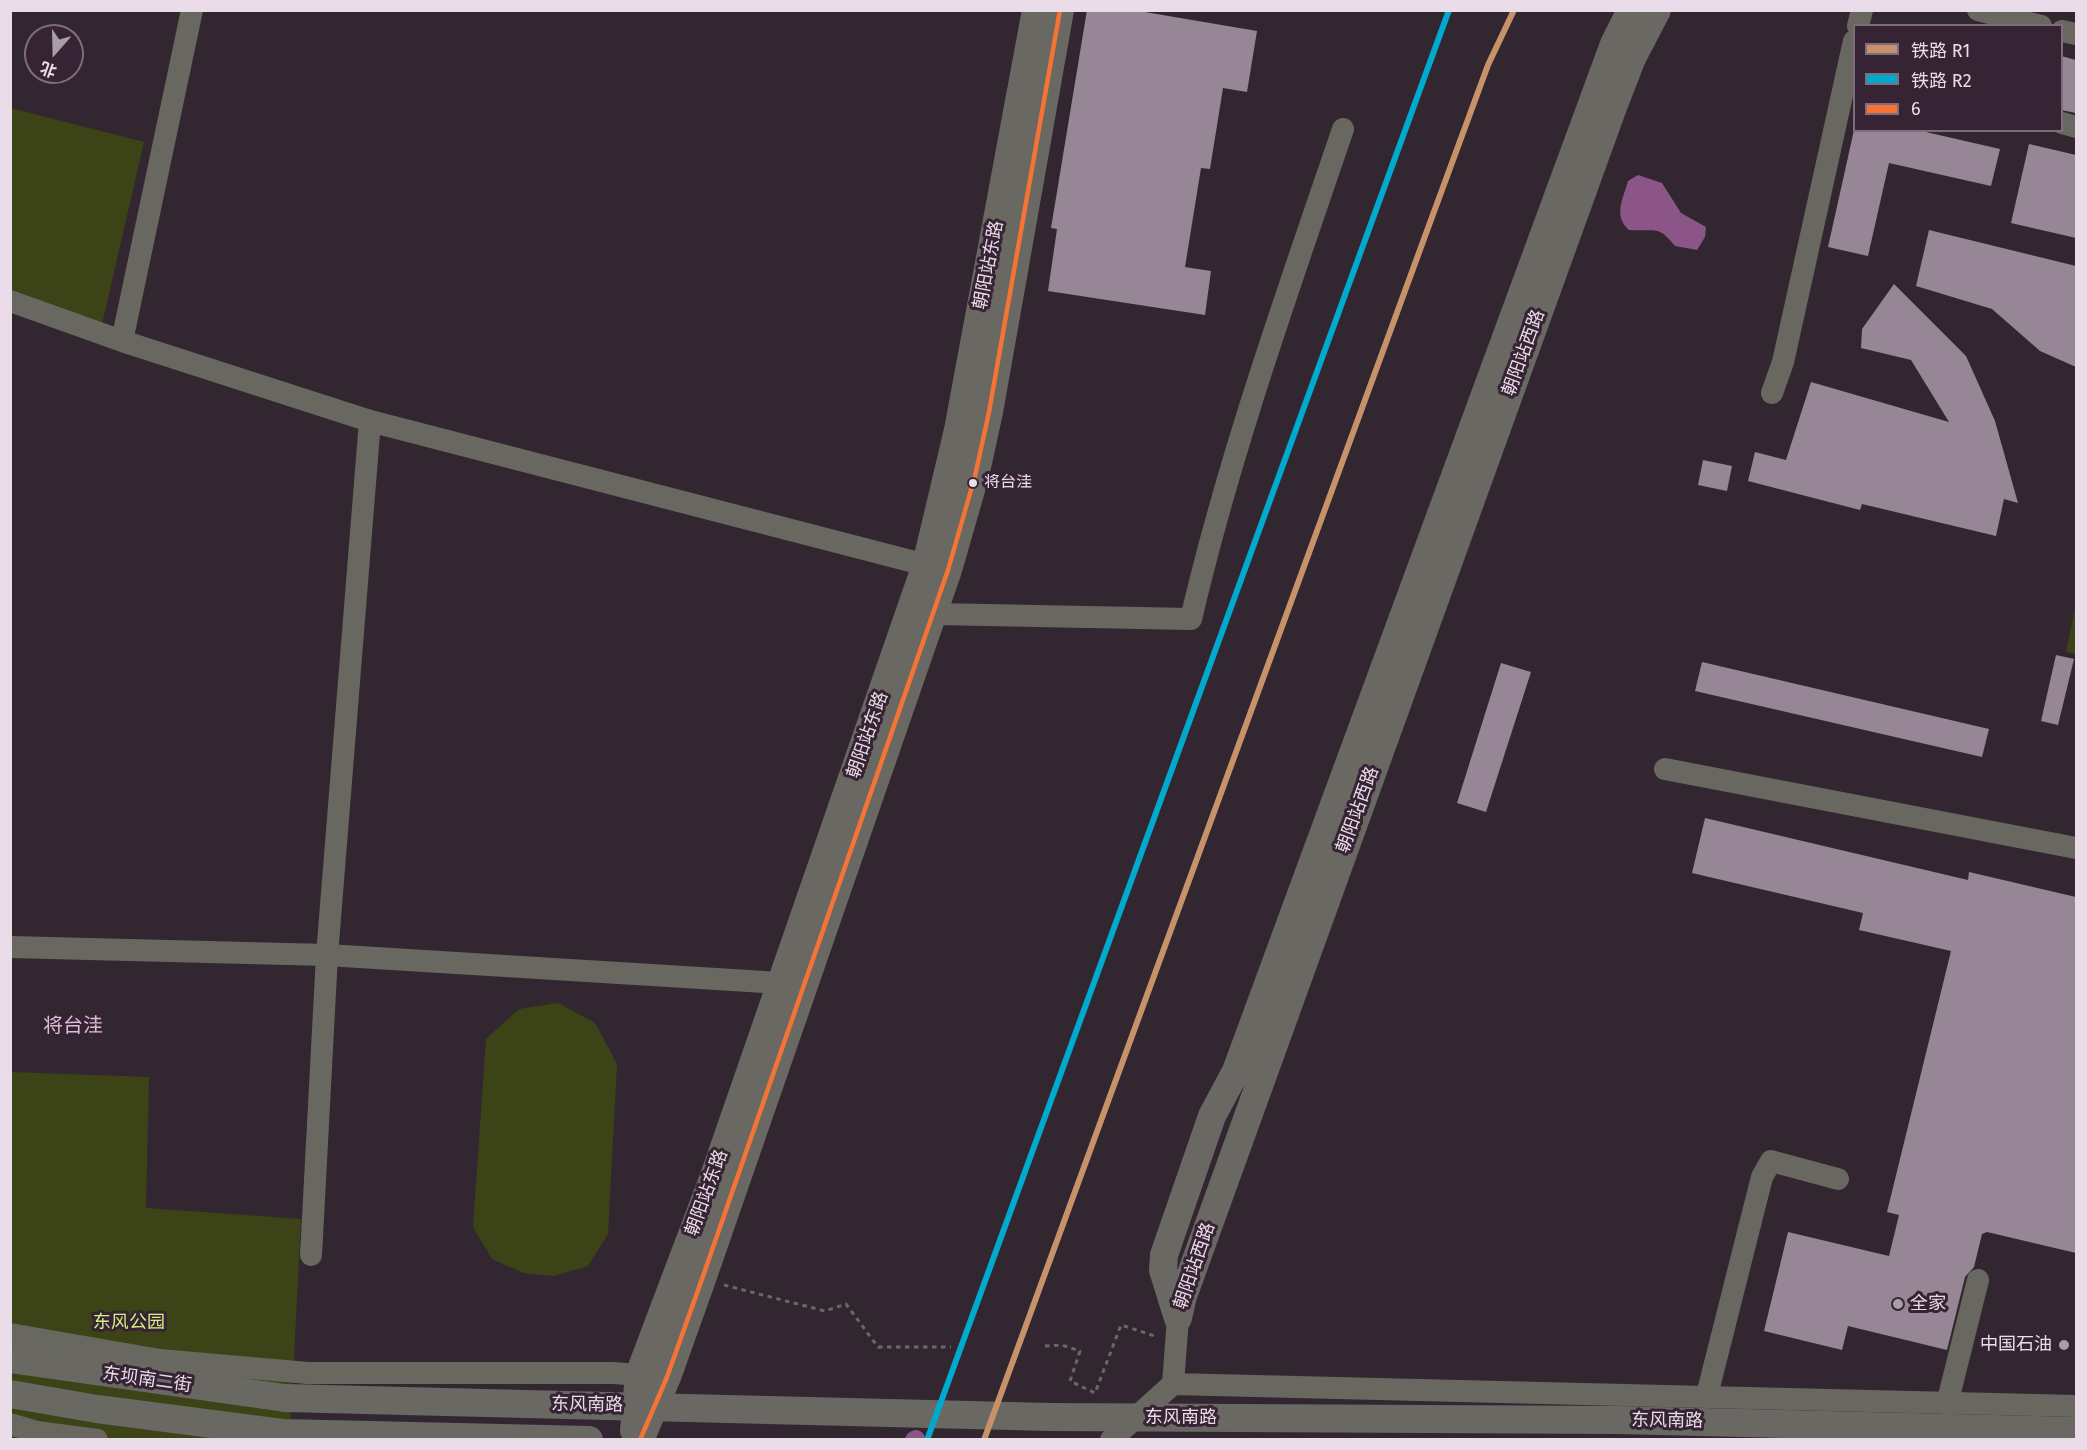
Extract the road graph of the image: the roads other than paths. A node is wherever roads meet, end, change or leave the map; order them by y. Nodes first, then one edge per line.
1 (192, 10) edge
2 (1036, 10) edge
3 (1060, 10) edge
4 (1631, 10) edge
5 (1657, 10) edge
6 (1978, 10) edge
7 (2033, 24) edge
8 (1853, 51) edge
9 (1851, 72) edge
10 (1343, 129) dead end
11 (10, 301) edge
12 (122, 341) junction
13 (1772, 393) dead end
14 (370, 421) junction
15 (926, 565) junction
16 (934, 614) junction
17 (1665, 769) dead end
18 (2076, 848) edge
19 (10, 947) edge
20 (327, 955) junction
21 (782, 983) junction
22 (1838, 1179) dead end
23 (311, 1255) dead end
24 (1978, 1280) dead end
25 (1177, 1330) junction
26 (10, 1334) edge
27 (10, 1359) edge
28 (653, 1376) junction
29 (1173, 1384) junction
30 (10, 1394) edge
31 (1707, 1395) junction
32 (285, 1398) joint
33 (1947, 1404) junction
34 (2076, 1406) edge
35 (10, 1425) edge
36 (2076, 1431) edge
37 (282, 1433) joint
38 (97, 1440) edge
39 (589, 1440) edge
40 (633, 1440) edge
41 (640, 1440) edge
42 (1110, 1440) edge

1 - 12 street
2 - 15 main road, 朝阳站东路
3 - 16 main road, 朝阳站东路
4 - 25 main road, 朝阳站西路
5 - 25 main road, 朝阳站西路
6 - 7 street
8 - 9 street
9 - 13 street
10 - 16 street
11 - 12 street
12 - 14 street
14 - 15 street
14 - 20 street
15 - 21 main road, 朝阳站东路
16 - 28 main road, 朝阳站东路
17 - 18 street
19 - 20 street
20 - 21 street
20 - 23 street
21 - 28 main road, 朝阳站东路
22 - 31 street
24 - 33 street
25 - 29 street
26 - 28 street
27 - 32 main road, 东坝南二街
28 - 40 main road, 朝阳站东路
28 - 41 main road, 朝阳站东路
29 - 31 street
29 - 42 street
30 - 37 main road, 东坝南二街
31 - 33 street
32 - 36 main road, 东风南路, bridge
33 - 34 street
35 - 38 street
37 - 39 main road, 东风南路

